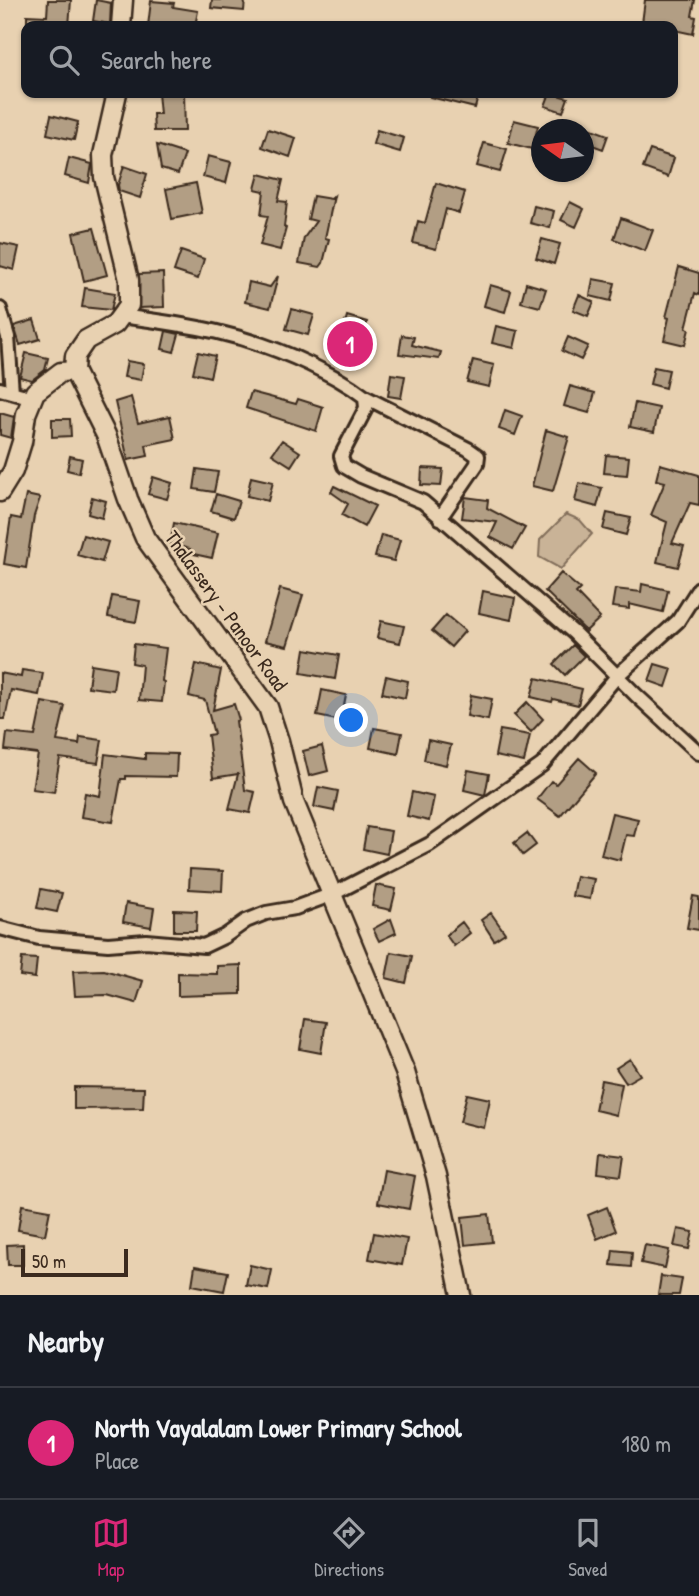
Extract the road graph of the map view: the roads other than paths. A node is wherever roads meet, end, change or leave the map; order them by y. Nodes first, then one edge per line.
1 (123, 0) edge
2 (121, 21) edge
3 (116, 98) edge
4 (0, 309) edge
5 (120, 316) junction
6 (74, 371) junction
7 (6, 391) edge
8 (365, 397) junction
9 (33, 398) junction
10 (0, 492) edge
11 (440, 519) junction
12 (699, 588) edge
13 (618, 675) junction
14 (699, 753) edge
15 (333, 894) junction
16 (0, 928) edge
17 (461, 1295) edge

1 - 2 main road
3 - 5 main road
4 - 7 street
5 - 6 main road
5 - 8 street
6 - 9 main road
6 - 15 main road, Thalassery - Panoor Road
7 - 9 street
8 - 11 street
8 - 11 street
9 - 10 main road
11 - 13 street
12 - 13 street
13 - 14 street
13 - 15 street
15 - 16 street
15 - 17 main road, Thalassery - Panoor Road

